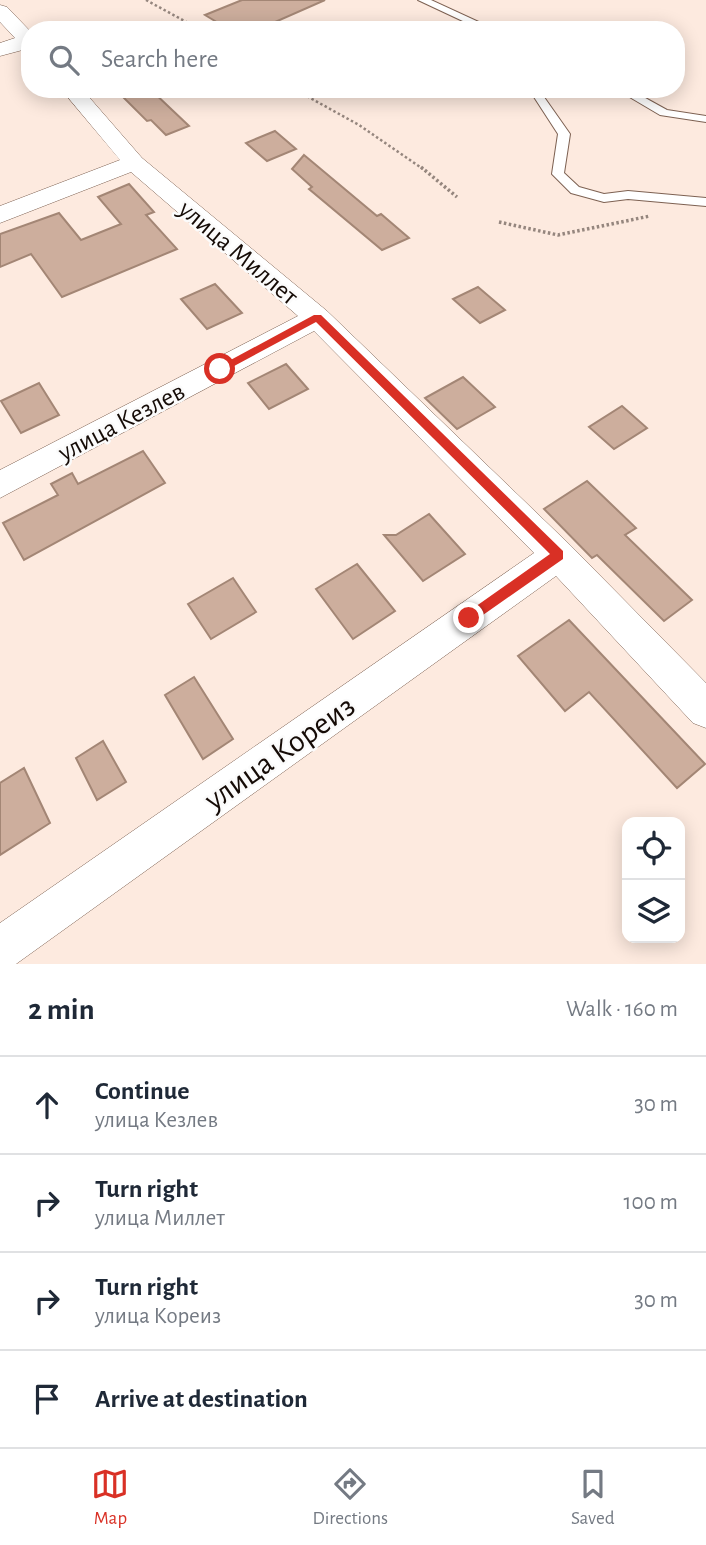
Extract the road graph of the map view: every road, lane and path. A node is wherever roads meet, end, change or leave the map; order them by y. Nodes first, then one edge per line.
1 (146, 0) edge
2 (423, 0) edge
3 (0, 10) edge
4 (184, 21) edge
5 (471, 21) edge
6 (21, 32) edge
7 (21, 43) edge
8 (0, 50) edge
9 (79, 98) edge
10 (313, 98) edge
11 (540, 98) edge
12 (637, 98) edge
13 (706, 119) edge
14 (134, 163) junction
15 (457, 197) dead end
16 (706, 202) edge
17 (0, 215) edge
18 (653, 215) dead end
19 (499, 222) dead end
20 (317, 318) junction
21 (0, 485) edge
22 (558, 555) junction
23 (706, 710) edge
24 (0, 949) edge

1 - 4 path
2 - 5 lane
3 - 6 street
7 - 8 street
9 - 14 street, улица Миллет
10 - 15 path
11 - 16 lane
12 - 13 lane
14 - 17 street
14 - 20 street, улица Миллет
18 - 19 path
20 - 21 street, улица Кезлев
20 - 22 street, улица Миллет
22 - 23 street, улица Миллет
22 - 24 street, улица Кореиз

